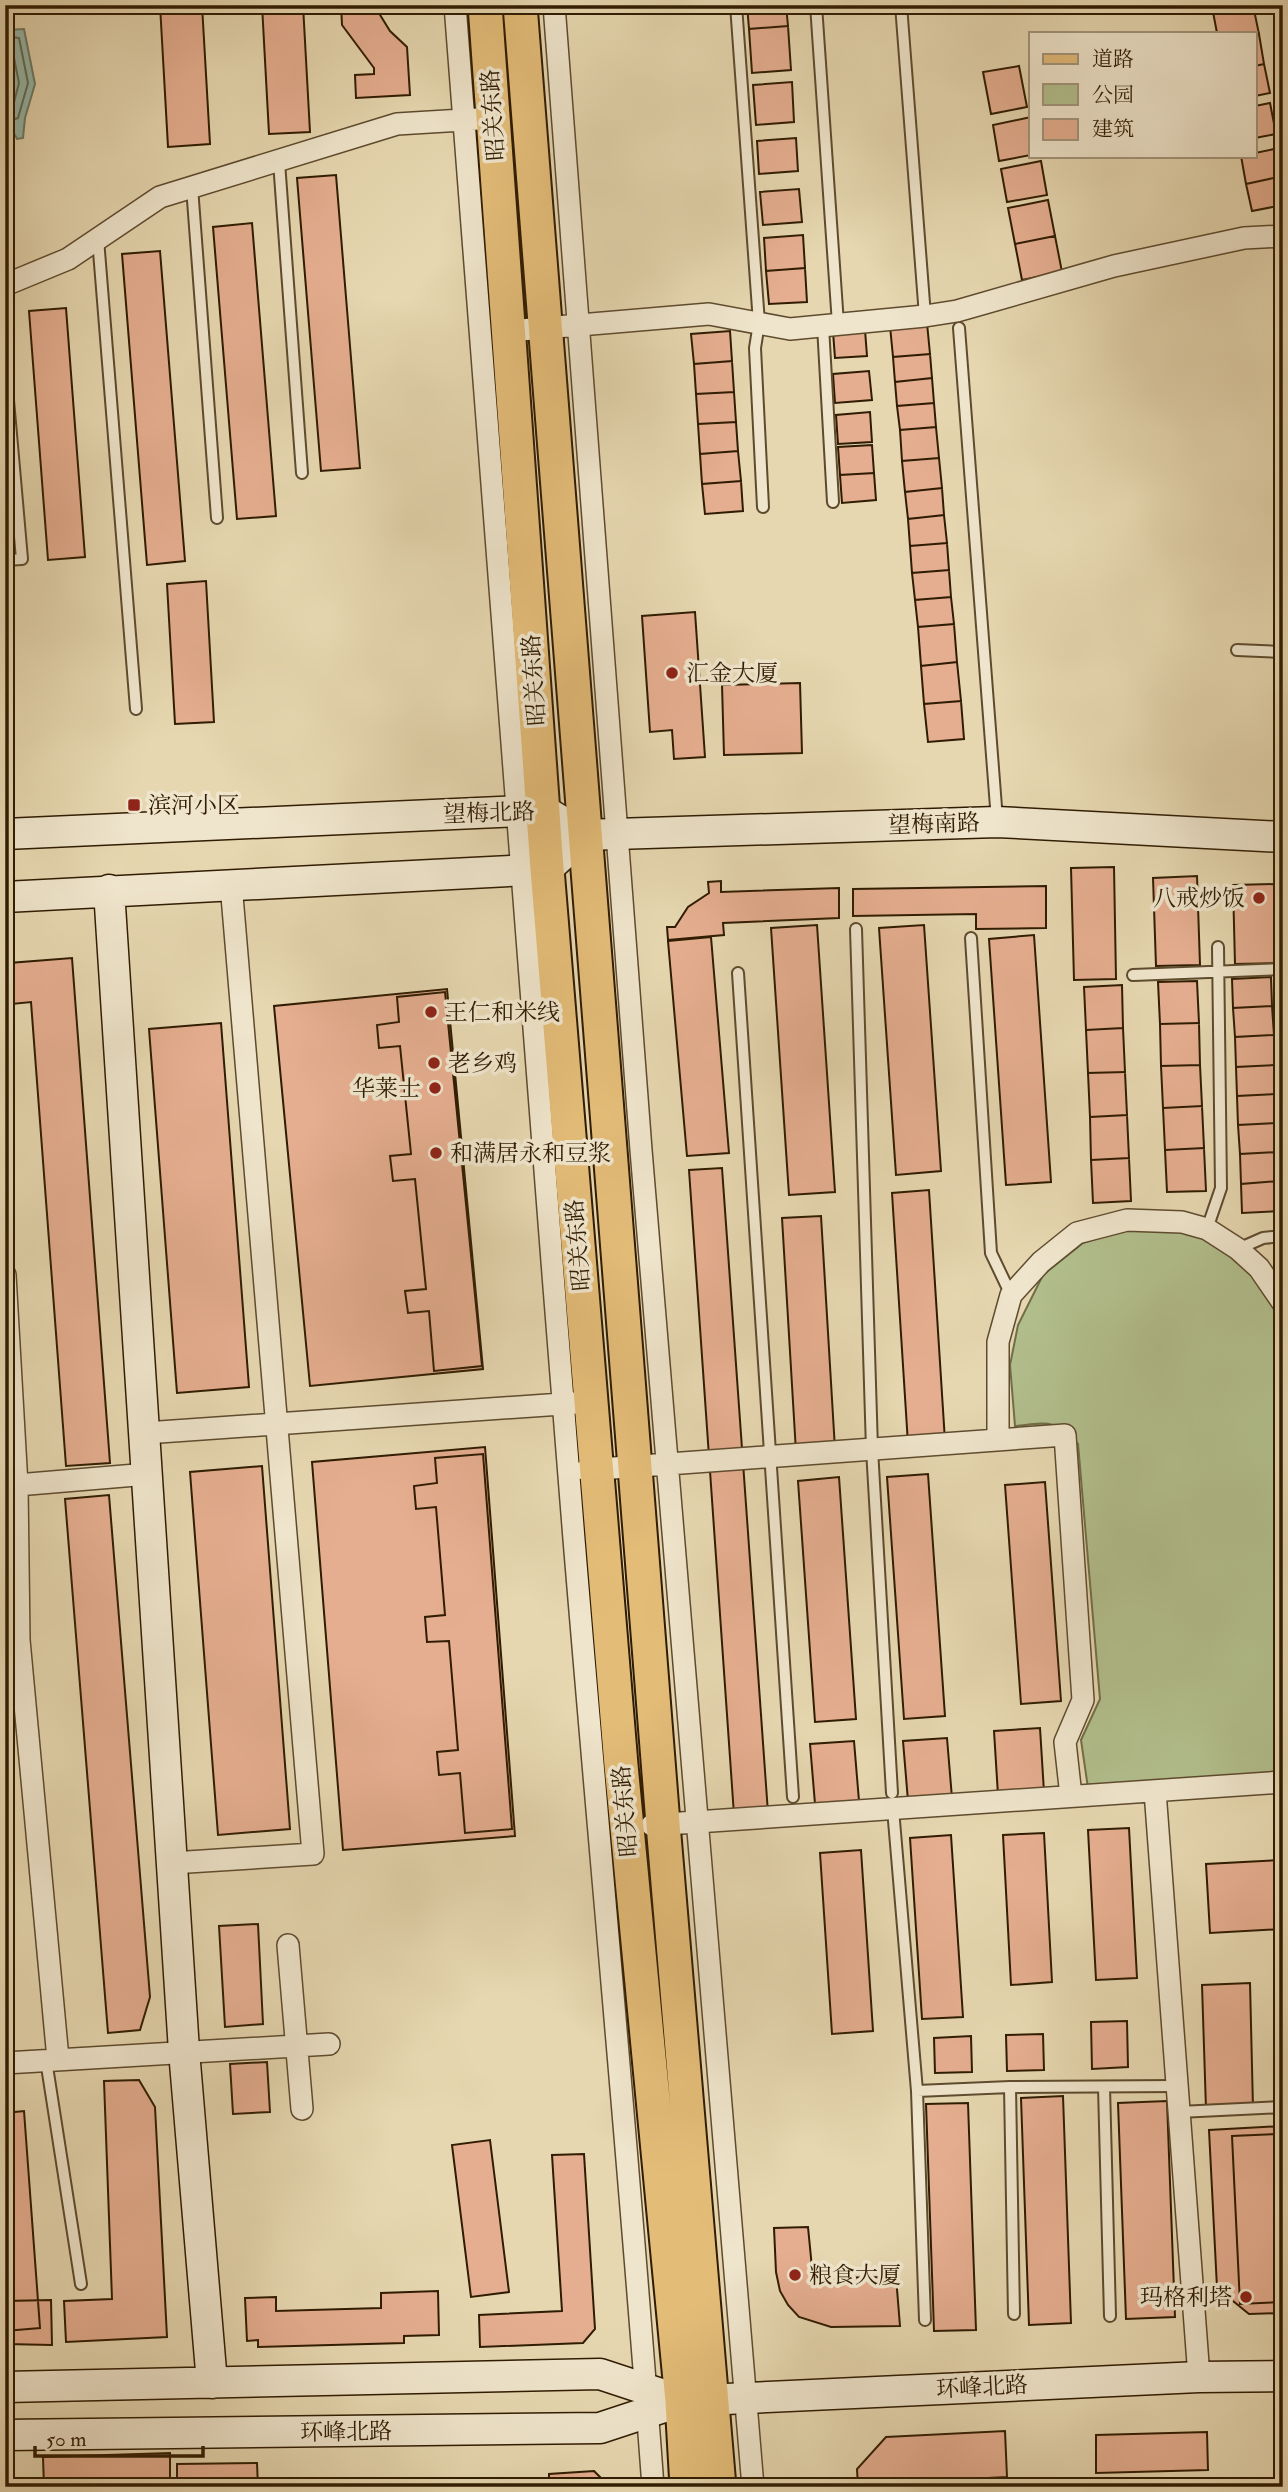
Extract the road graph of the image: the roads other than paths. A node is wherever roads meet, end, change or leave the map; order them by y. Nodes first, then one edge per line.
1 (456, 5) edge
2 (485, 5) edge
3 (520, 5) edge
4 (554, 5) edge
5 (736, 5) edge
6 (816, 5) edge
7 (901, 5) edge
8 (479, 119) junction
9 (279, 162) junction
10 (192, 187) junction
11 (1283, 236) edge
12 (98, 239) junction
13 (5, 285) edge
14 (925, 316) junction
15 (958, 319) junction
16 (759, 323) junction
17 (831, 325) junction
18 (578, 326) junction
19 (545, 328) junction
20 (509, 331) junction
21 (5, 366) edge
22 (302, 474) dead end
23 (833, 502) dead end
24 (763, 507) dead end
25 (217, 518) dead end
26 (5, 560) edge
27 (1237, 650) dead end
28 (1283, 652) edge
29 (136, 709) dead end
30 (531, 810) junction
31 (997, 822) junction
32 (5, 834) edge
33 (617, 834) junction
34 (584, 835) junction
35 (1283, 837) edge
36 (534, 870) junction
37 (231, 884) junction
38 (108, 890) junction
39 (5, 897) edge
40 (856, 929) dead end
41 (971, 938) dead end
42 (1218, 947) dead end
43 (1283, 969) edge
44 (738, 974) dead end
45 (1133, 975) dead end
46 (625, 1150) junction
47 (557, 1154) junction
48 (1207, 1229) junction
49 (1283, 1236) edge
50 (1238, 1249) junction
51 (5, 1275) edge
52 (1011, 1295) junction
53 (1283, 1303) edge
54 (577, 1403) junction
55 (276, 1424) junction
56 (145, 1433) junction
57 (998, 1440) junction
58 (872, 1449) junction
59 (770, 1457) junction
60 (667, 1464) junction
61 (634, 1467) junction
62 (583, 1470) junction
63 (148, 1474) junction
64 (17, 1485) junction
65 (1283, 1782) edge
66 (1155, 1791) junction
67 (1071, 1796) junction
68 (793, 1797) dead end
69 (892, 1801) junction
70 (698, 1822) junction
71 (663, 1824) junction
72 (612, 1828) junction
73 (172, 1863) junction
74 (288, 1945) dead end
75 (329, 2044) dead end
76 (296, 2045) junction
77 (184, 2051) junction
78 (52, 2060) junction
79 (5, 2063) edge
80 (1178, 2086) junction
81 (1104, 2087) junction
82 (1010, 2088) junction
83 (917, 2091) junction
84 (1283, 2107) edge
85 (302, 2109) dead end
86 (1179, 2112) junction
87 (81, 2284) dead end
88 (1014, 2314) dead end
89 (1111, 2316) dead end
90 (925, 2320) dead end
91 (1283, 2376) edge
92 (1199, 2377) junction
93 (212, 2384) junction
94 (5, 2387) edge
95 (746, 2398) junction
96 (697, 2400) junction
97 (5, 2435) edge
98 (653, 2487) edge
99 (687, 2487) edge
100 (719, 2487) edge
101 (753, 2487) edge

1 - 8 street
2 - 8 main road, 昭关东路
3 - 19 main road, 昭关东路
4 - 18 street
5 - 16 lane
6 - 17 lane
7 - 14 lane
8 - 9 street
8 - 20 main road, 昭关东路
8 - 30 street
9 - 10 street
9 - 22 lane
10 - 12 street
10 - 25 lane
11 - 15 street
12 - 13 street
12 - 29 lane
14 - 15 street
14 - 17 street
15 - 31 lane
16 - 17 street
16 - 18 street
16 - 24 lane
17 - 23 lane
18 - 19 street
18 - 33 street
19 - 20 street
19 - 34 main road, 昭关东路
20 - 30 main road, 昭关东路
21 - 26 lane
27 - 28 lane
30 - 32 main road, 望梅北路
30 - 34 main road, 望梅北路
30 - 36 main road, 昭关东路
31 - 33 main road, 望梅南路
31 - 35 main road, 望梅南路
33 - 34 main road, 望梅南路
33 - 46 street
34 - 36 main road
34 - 46 main road, 昭关东路
36 - 37 main road
36 - 47 main road, 昭关东路
37 - 38 main road
37 - 55 street
38 - 39 main road
38 - 56 main road
40 - 58 lane
41 - 52 lane
42 - 48 lane
43 - 45 lane
44 - 59 lane
46 - 47 street
46 - 60 street
46 - 61 main road, 昭关东路
47 - 54 main road, 昭关东路
48 - 50 street
48 - 52 street
49 - 50 lane
50 - 53 street
51 - 64 street
52 - 57 street
54 - 55 street
54 - 62 main road, 昭关东路
55 - 56 street
55 - 73 street
56 - 63 main road
57 - 58 street
57 - 67 street
58 - 59 street
58 - 69 lane
59 - 60 street
59 - 68 lane
60 - 61 street
60 - 70 street
61 - 62 street
61 - 71 main road, 昭关东路
62 - 72 main road, 昭关东路
63 - 64 street
63 - 73 main road
64 - 78 street
65 - 66 street
66 - 67 street
66 - 80 street
67 - 69 street
69 - 70 street
69 - 83 lane
70 - 71 street
70 - 95 street
71 - 72 street
71 - 96 main road, 昭关东路
72 - 96 main road, 昭关东路
72 - 98 street
73 - 77 main road
74 - 76 street
75 - 76 street
76 - 77 street
76 - 85 street
77 - 78 street
77 - 93 main road
78 - 79 street
78 - 87 lane
80 - 81 lane
80 - 86 street
81 - 82 lane
81 - 89 lane
82 - 83 lane
82 - 88 lane
83 - 90 lane
84 - 86 lane
86 - 92 street
91 - 92 main road, 环峰北路
92 - 95 main road, 环峰北路
93 - 94 main road, 环峰北路
93 - 96 main road, 环峰北路
95 - 96 main road, 环峰北路
95 - 101 street
96 - 97 main road, 环峰北路
96 - 99 main road
96 - 100 main road

